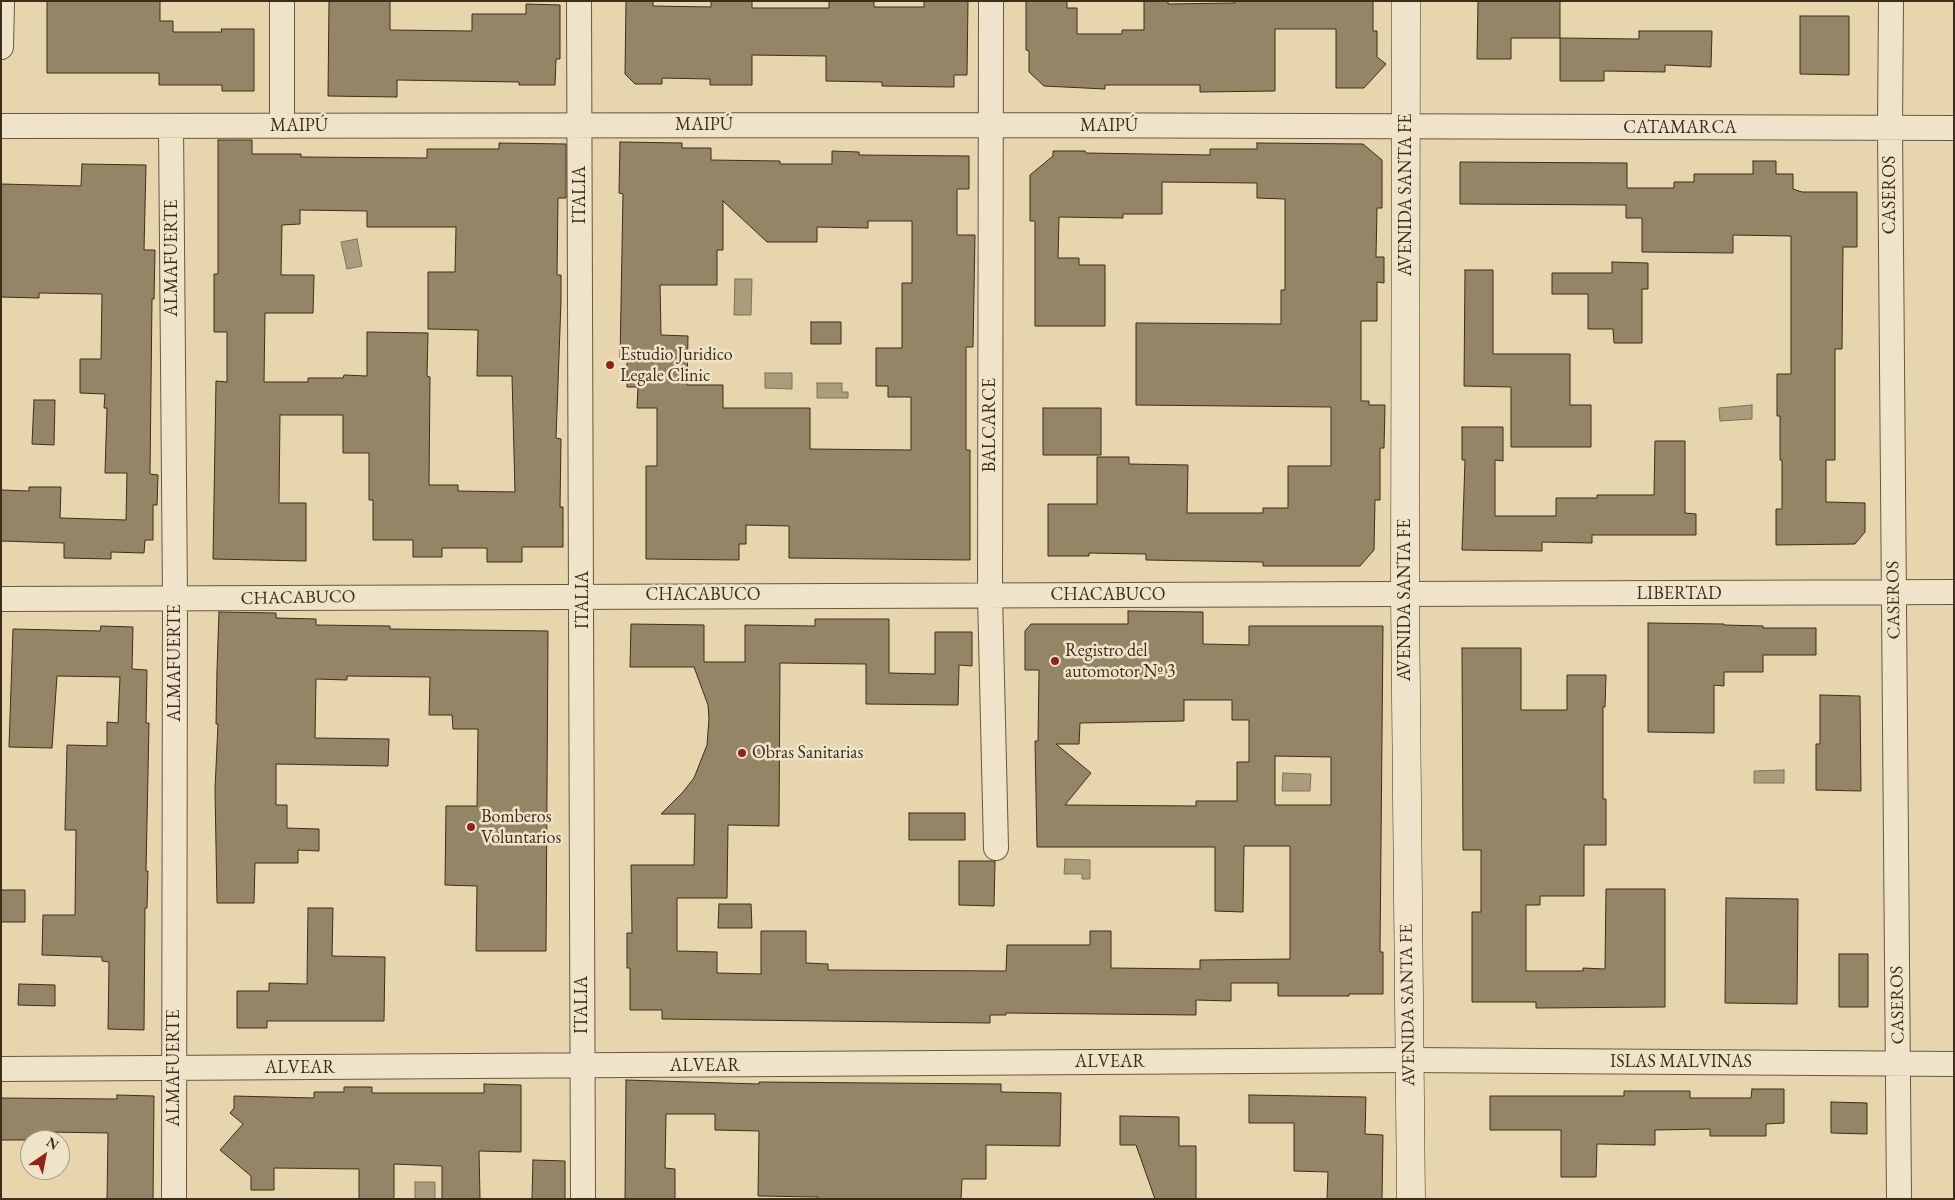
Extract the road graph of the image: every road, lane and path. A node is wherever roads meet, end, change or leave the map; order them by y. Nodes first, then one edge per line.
1 (2, 1) edge
2 (282, 1) edge
3 (579, 1) edge
4 (991, 1) edge
5 (1406, 1) edge
6 (1891, 1) edge
7 (1, 47) edge
8 (579, 125) junction
9 (992, 125) junction
10 (1, 126) edge
11 (171, 126) junction
12 (282, 126) junction
13 (1406, 128) junction
14 (1890, 128) junction
15 (1954, 128) edge
16 (1894, 592) junction
17 (1954, 592) edge
18 (583, 595) junction
19 (990, 595) junction
20 (1405, 596) junction
21 (1, 599) edge
22 (175, 599) junction
23 (996, 848) dead end
24 (1409, 1060) junction
25 (1899, 1063) junction
26 (1954, 1064) edge
27 (582, 1067) junction
28 (174, 1068) junction
29 (1, 1069) edge
30 (174, 1199) edge
31 (583, 1199) edge
32 (1411, 1199) edge
33 (1899, 1199) edge

1 - 7 street
2 - 12 street
3 - 8 street, ITALIA
4 - 9 street, BALCARCE
5 - 13 main road, AVENIDA SANTA FE
6 - 14 street, CASEROS
8 - 9 street, MAIPÚ
8 - 12 street, MAIPÚ
8 - 18 street, ITALIA
9 - 13 street, MAIPÚ
9 - 19 street, BALCARCE
10 - 11 street, MAIPÚ
11 - 12 street, MAIPÚ
11 - 22 street, ALMAFUERTE
13 - 14 street, CATAMARCA
13 - 20 main road, AVENIDA SANTA FE
14 - 15 street, CATAMARCA
14 - 16 street, CASEROS
16 - 17 street, LIBERTAD
16 - 20 street, LIBERTAD
16 - 25 street, CASEROS
18 - 19 street, CHACABUCO
18 - 22 street, CHACABUCO
18 - 27 street, ITALIA
19 - 20 street, CHACABUCO
19 - 23 street, BALCARCE
20 - 24 main road, AVENIDA SANTA FE
21 - 22 street, CHACABUCO
22 - 28 street, ALMAFUERTE
24 - 25 street, ISLAS MALVINAS
24 - 27 street, ALVEAR
24 - 32 main road, AVENIDA SANTA FE
25 - 26 street, ISLAS MALVINAS
25 - 33 street, CASEROS
27 - 28 street, ALVEAR
27 - 31 street, ITALIA
28 - 29 street, ALVEAR
28 - 30 street, ALMAFUERTE

